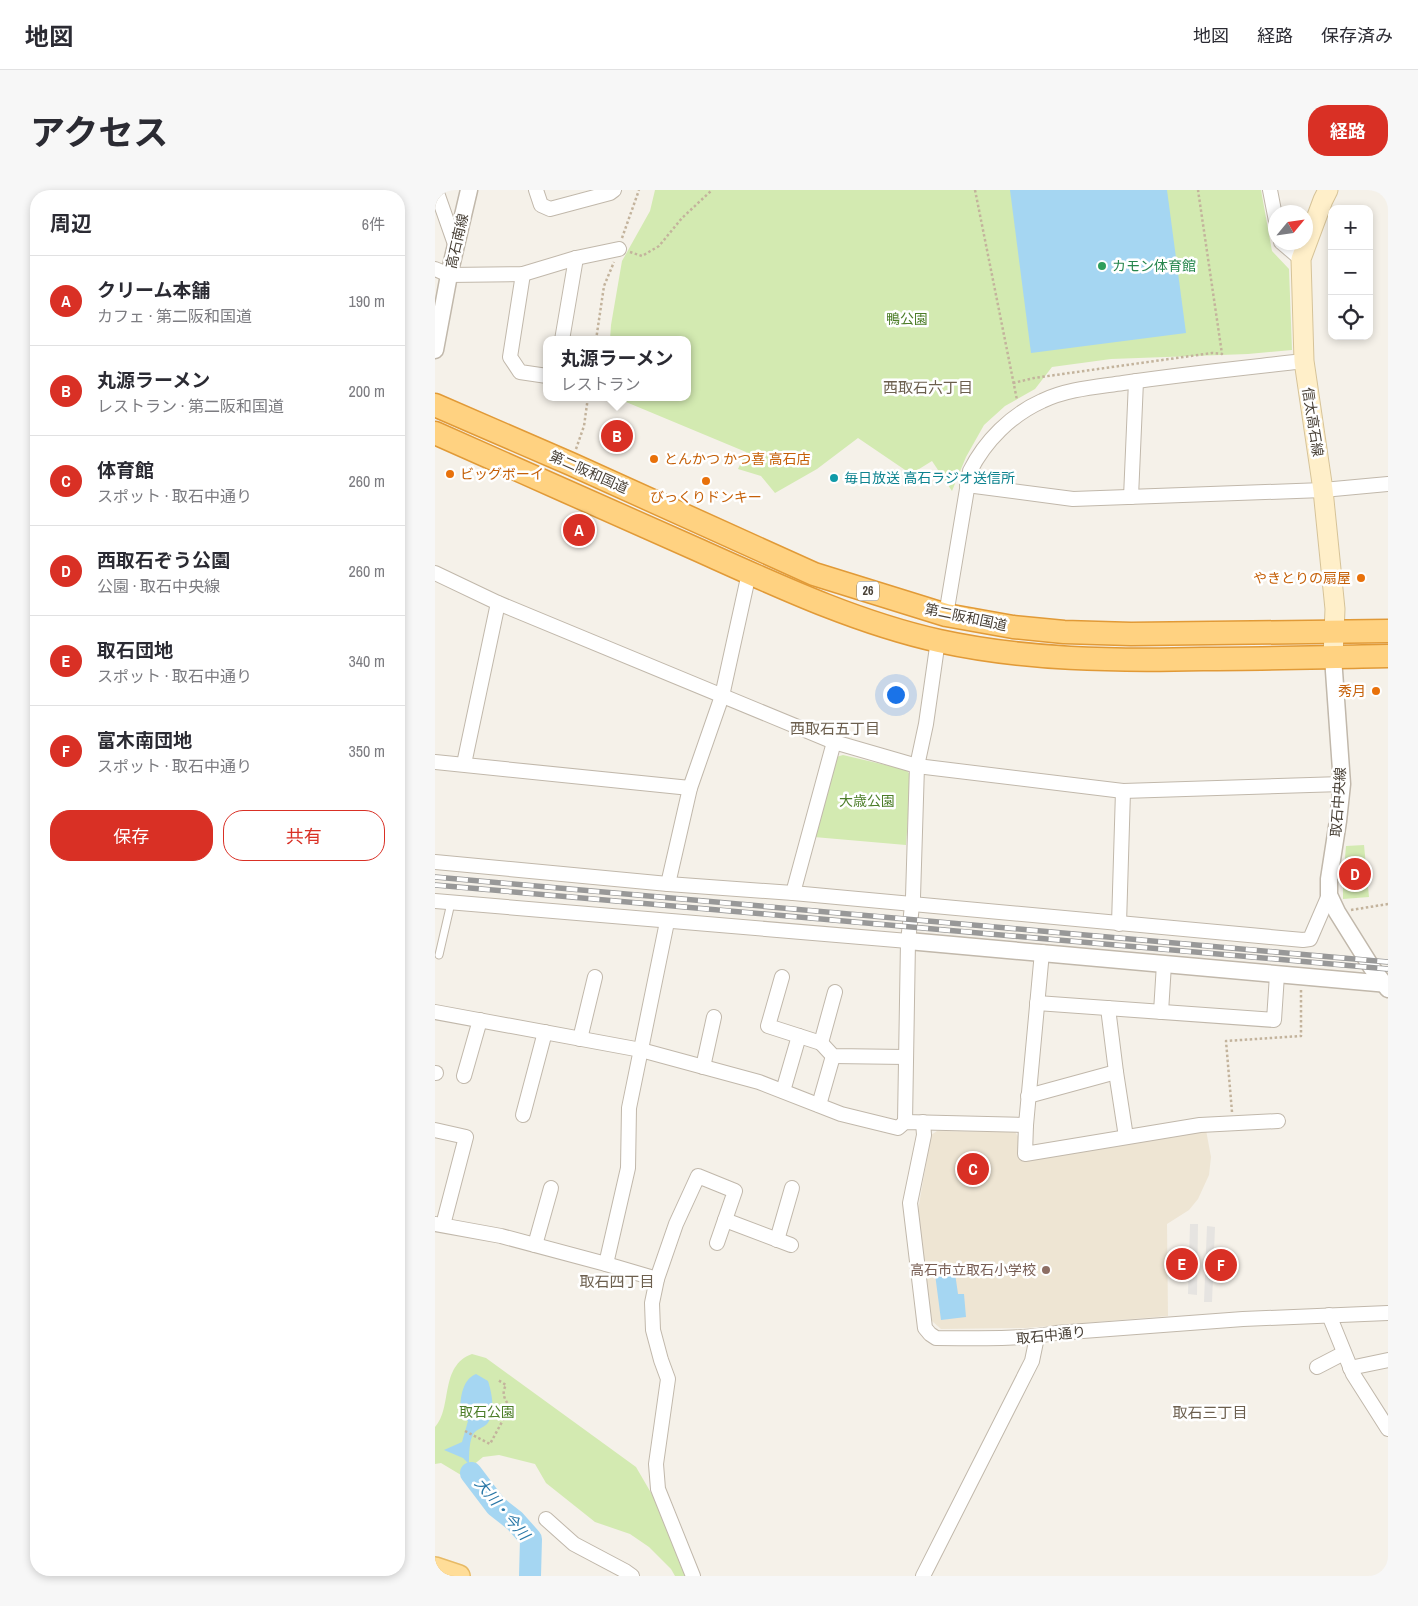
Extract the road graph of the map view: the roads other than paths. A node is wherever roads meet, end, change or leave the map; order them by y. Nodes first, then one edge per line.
1 (436, 190) edge
2 (469, 190) edge
3 (536, 190) edge
4 (614, 190) edge
5 (1270, 190) edge
6 (1328, 190) edge
7 (1272, 205) edge
8 (455, 246) junction
9 (619, 249) road end
10 (1290, 250) edge
11 (576, 258) junction
12 (1301, 259) junction
13 (442, 272) edge
14 (523, 274) junction
15 (563, 336) edge
16 (435, 350) edge
17 (1304, 361) junction
18 (543, 375) edge
19 (1137, 381) junction
20 (435, 405) edge
21 (435, 433) edge
22 (1388, 484) edge
23 (967, 485) junction
24 (1323, 490) junction
25 (1131, 497) junction
26 (435, 573) edge
27 (749, 573) junction
28 (498, 604) junction
29 (946, 615) junction
30 (1388, 631) edge
31 (1335, 632) junction
32 (938, 640) junction
33 (1388, 656) edge
34 (1333, 657) junction
35 (722, 696) junction
36 (834, 742) junction
37 (435, 762) edge
38 (464, 764) junction
39 (917, 766) junction
40 (1342, 784) junction
41 (690, 788) junction
42 (1123, 791) junction
43 (435, 862) edge
44 (668, 884) junction
45 (793, 893) junction
46 (1329, 895) junction
47 (435, 901) edge
48 (451, 903) junction
49 (911, 904) junction
50 (667, 922) junction
51 (1119, 924) junction
52 (908, 941) junction
53 (1042, 952) junction
54 (439, 955) dead end
55 (1164, 964) junction
56 (1277, 975) junction
57 (595, 977) dead end
58 (782, 977) dead end
59 (1387, 986) edge
60 (835, 992) dead end
61 (1037, 1003) junction
62 (1108, 1008) junction
63 (435, 1012) edge
64 (1161, 1012) junction
65 (714, 1017) dead end
66 (480, 1020) junction
67 (545, 1032) junction
68 (799, 1036) junction
69 (580, 1039) junction
70 (821, 1044) junction
71 (641, 1050) junction
72 (833, 1056) junction
73 (907, 1057) junction
74 (703, 1067) junction
75 (1116, 1072) junction
76 (464, 1076) dead end
77 (783, 1091) junction
78 (1028, 1096) junction
79 (819, 1105) junction
80 (523, 1115) dead end
81 (1277, 1121) dead end
82 (905, 1122) junction
83 (923, 1122) junction
84 (1026, 1124) junction
85 (435, 1130) edge
86 (1126, 1137) junction
87 (551, 1188) dead end
88 (791, 1188) dead end
89 (725, 1220) junction
90 (439, 1224) edge
91 (777, 1240) junction
92 (717, 1243) dead end
93 (535, 1245) junction
94 (791, 1245) dead end
95 (606, 1264) junction
96 (657, 1279) junction
97 (1388, 1313) edge
98 (1329, 1316) junction
99 (1037, 1337) junction
100 (1344, 1353) junction
101 (1388, 1360) edge
102 (1317, 1367) dead end
103 (1350, 1368) junction
104 (1384, 1414) edge
105 (1388, 1429) edge
106 (546, 1519) dead end
107 (435, 1568) edge
108 (459, 1576) edge
109 (632, 1576) edge
110 (693, 1576) edge
111 (923, 1576) edge

1 - 8 street
2 - 8 street, 高石南線
3 - 4 street
5 - 7 street
6 - 12 main road, 信太高石線
8 - 13 street, 高石南線
9 - 11 street
10 - 12 street
11 - 14 street
11 - 15 street
12 - 17 main road, 信太高石線
13 - 14 street
13 - 16 street, 高石南線
14 - 18 street
17 - 19 street
17 - 24 main road, 信太高石線
19 - 23 street
19 - 25 street
20 - 29 highway, 第二阪和国道 / 26
21 - 27 highway, 第二阪和国道 / 26
22 - 24 street
23 - 25 street
23 - 29 street
24 - 25 street
24 - 31 main road, 信太高石線
26 - 28 street
27 - 32 highway, 第二阪和国道 / 26
27 - 35 street
28 - 35 street
28 - 38 street
29 - 31 highway, 第二阪和国道 / 26
30 - 31 highway, 第二阪和国道 / 26
31 - 34 main road, 信太高石線
32 - 34 highway, 第二阪和国道 / 26
32 - 39 street
33 - 34 highway, 第二阪和国道 / 26
34 - 40 street, 取石中央線
35 - 36 street
35 - 41 street
36 - 39 street
36 - 45 street
37 - 38 street
38 - 41 street
39 - 42 street
39 - 49 street
40 - 42 street
40 - 46 street, 取石中央線
41 - 44 street
42 - 51 street
43 - 44 street
44 - 45 street
45 - 49 street
46 - 51 street
46 - 59 street, 取石中央線
47 - 48 street
48 - 50 street
48 - 54 lane
49 - 51 street
49 - 52 street
50 - 52 street
50 - 71 street
52 - 53 street
52 - 73 street
53 - 55 street
53 - 61 street
55 - 56 street
55 - 64 street
56 - 59 street
56 - 64 street
57 - 69 street
58 - 68 street
60 - 70 street
61 - 62 street
61 - 78 street
62 - 64 street
62 - 75 street
63 - 66 street
65 - 74 street
66 - 67 street
66 - 76 street
67 - 69 street
67 - 80 street
68 - 70 street
68 - 77 street
69 - 71 street
70 - 72 street
71 - 74 street
71 - 95 street
72 - 73 street
72 - 79 street
73 - 82 street
74 - 77 street
75 - 78 street
75 - 86 street
77 - 79 street
78 - 84 street
79 - 82 street
81 - 86 street
82 - 83 street
83 - 84 street
83 - 99 street, 取石中通り
84 - 86 street
85 - 90 street
87 - 93 street
88 - 91 street
89 - 91 street
89 - 92 street
89 - 96 street
90 - 93 street
91 - 94 street
93 - 95 street
95 - 96 street
96 - 110 street
97 - 98 street, 取石中通り
98 - 99 street, 取石中通り
98 - 100 street
99 - 111 street
100 - 102 street
100 - 103 street
101 - 103 street
103 - 104 street
104 - 105 street
106 - 109 street
107 - 108 main road

